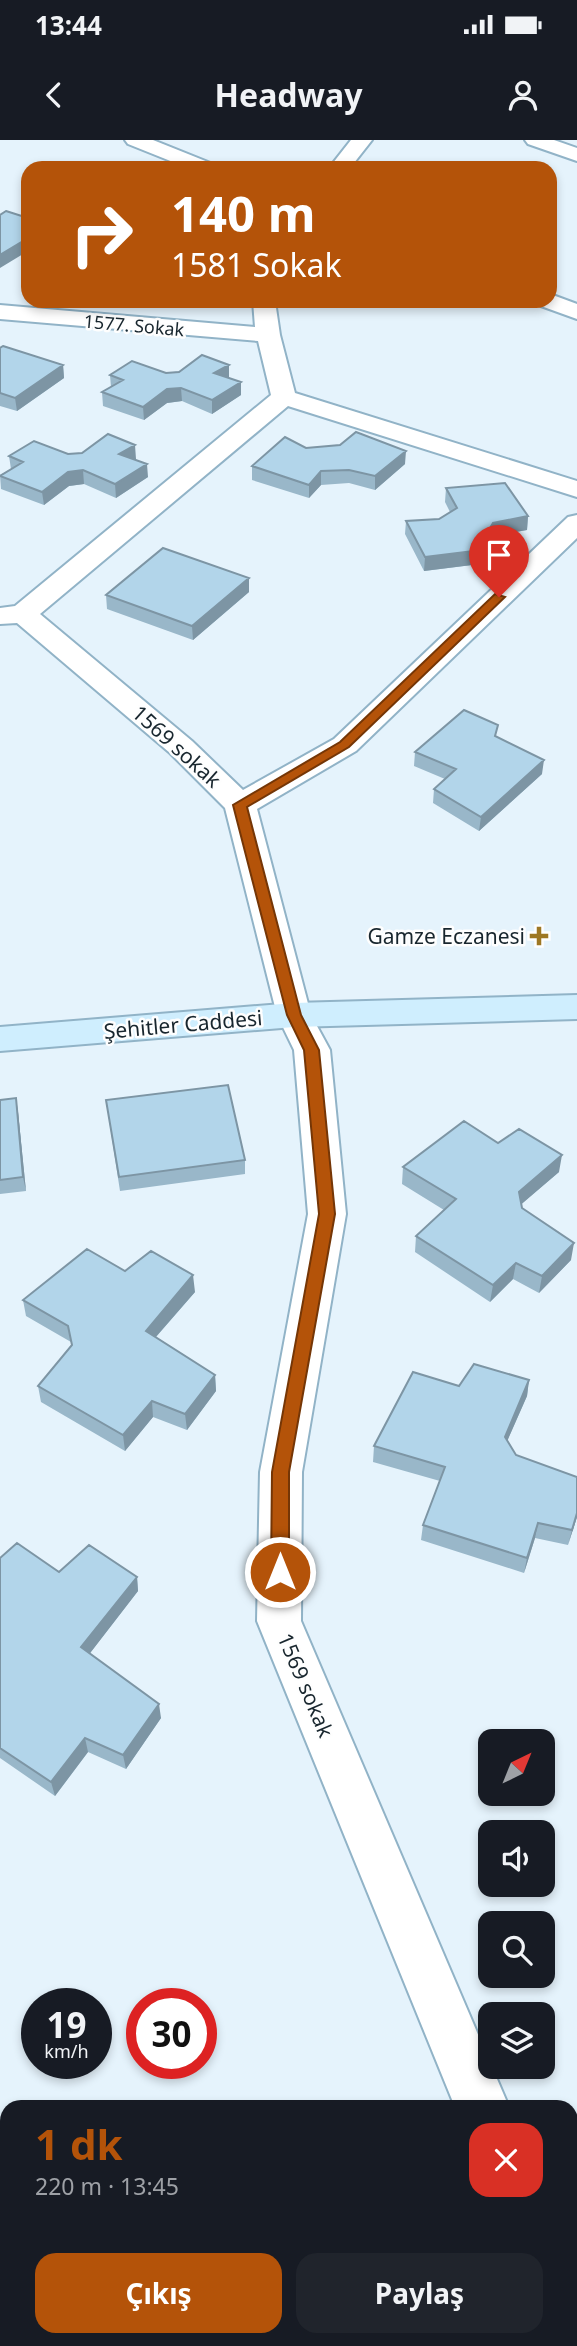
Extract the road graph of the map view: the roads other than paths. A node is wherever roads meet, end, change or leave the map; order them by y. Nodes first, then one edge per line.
1 (135, 140) edge
2 (362, 140) edge
3 (535, 140) edge
4 (577, 155) edge
5 (188, 161) edge
6 (345, 161) edge
7 (557, 304) edge
8 (265, 308) edge
9 (577, 312) edge
10 (3, 316) edge
11 (268, 335) junction
12 (284, 397) junction
13 (577, 489) edge
14 (577, 523) edge
15 (11, 615) edge
16 (240, 805) junction
17 (577, 1007) edge
18 (294, 1015) junction
19 (0, 1039) edge
20 (479, 2100) edge

1 - 5 street
2 - 6 street
3 - 4 street
7 - 9 street
8 - 11 street
10 - 11 street, 1577. Sokak
11 - 12 street
12 - 13 street
12 - 15 street
14 - 16 street
15 - 16 street, 1569 sokak
16 - 18 street, 1569 sokak
17 - 18 street, Şehitler Caddesi
18 - 19 street, Şehitler Caddesi
18 - 20 street, 1569 sokak

